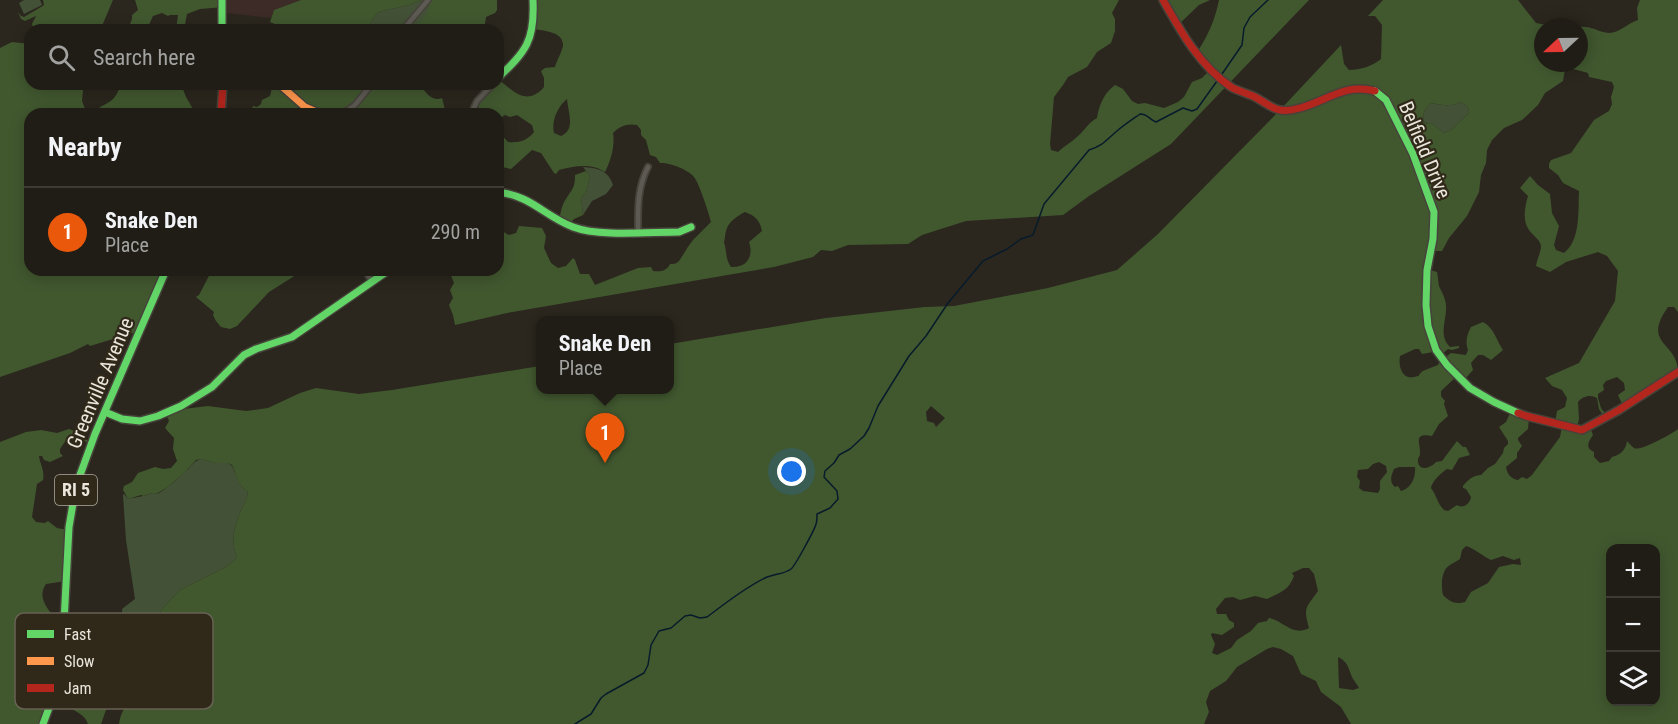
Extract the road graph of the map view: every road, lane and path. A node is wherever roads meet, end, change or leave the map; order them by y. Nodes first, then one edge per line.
1 (222, 0) edge
2 (428, 0) edge
3 (533, 0) edge
4 (1163, 0) edge
5 (222, 24) edge
6 (408, 24) edge
7 (504, 72) edge
8 (223, 90) edge
9 (286, 90) edge
10 (367, 90) edge
11 (487, 90) edge
12 (221, 108) edge
13 (307, 108) edge
14 (351, 108) edge
15 (474, 108) edge
16 (648, 167) dead end
17 (504, 193) edge
18 (691, 227) dead end
19 (638, 233) junction
20 (163, 276) edge
21 (368, 276) edge
22 (380, 276) edge
23 (372, 282) junction
24 (1678, 372) edge
25 (105, 412) junction
26 (65, 613) edge
27 (49, 709) edge
28 (43, 724) edge

1 - 5 street
2 - 6 street
3 - 7 street
4 - 24 street, Belfield Drive
8 - 12 street
9 - 13 street
10 - 14 street
11 - 15 street
16 - 19 street
17 - 19 street
18 - 19 street
20 - 25 street, Greenville Avenue / RI 5
21 - 23 street
22 - 23 street
23 - 25 street
25 - 26 street, Greenville Avenue / RI 5
27 - 28 street, Greenville Avenue / RI 5

